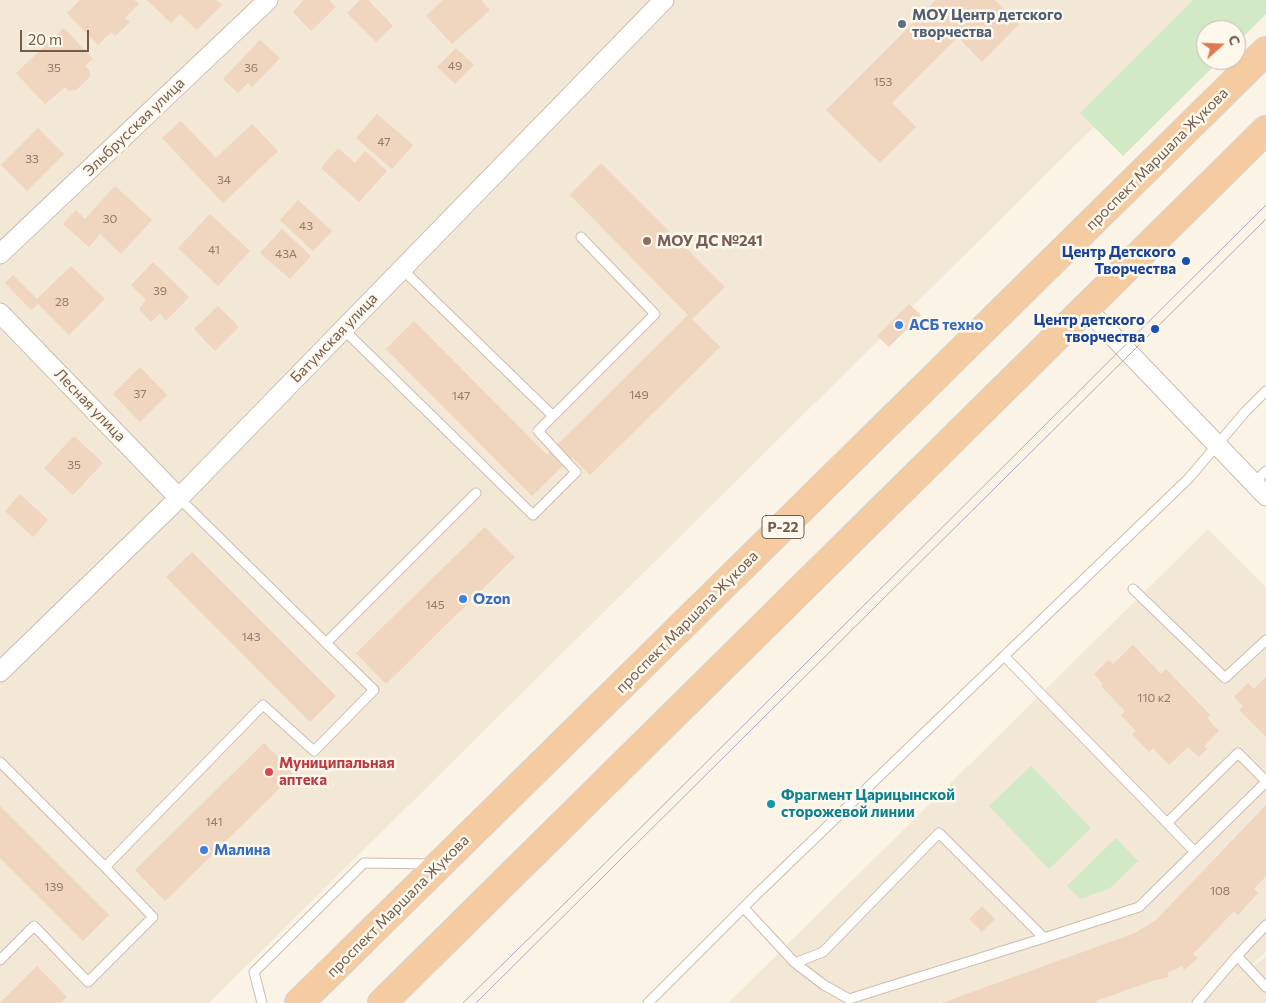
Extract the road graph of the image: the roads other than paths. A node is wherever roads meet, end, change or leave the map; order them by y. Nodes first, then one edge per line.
1 (268, 0) edge
2 (664, 0) edge
3 (1266, 51) edge
4 (1266, 130) edge
5 (581, 237) dead end
6 (0, 254) edge
7 (402, 269) junction
8 (1086, 308) junction
9 (0, 313) edge
10 (343, 329) junction
11 (1266, 391) edge
12 (554, 416) junction
13 (1217, 445) junction
14 (1262, 484) edge
15 (476, 494) dead end
16 (179, 498) junction
17 (1134, 589) dead end
18 (1266, 640) edge
19 (326, 643) junction
20 (1004, 656) junction
21 (0, 672) edge
22 (0, 762) edge
23 (1266, 782) edge
24 (1167, 823) junction
25 (1195, 852) junction
26 (441, 864) junction
27 (105, 867) junction
28 (744, 908) junction
29 (1266, 925) edge
30 (1044, 938) junction
31 (1237, 956) junction
32 (0, 960) edge
33 (795, 963) junction
34 (1266, 987) edge
35 (262, 1003) edge
36 (299, 1003) edge
37 (382, 1003) edge
38 (648, 1003) edge
39 (1197, 1003) edge

1 - 6 street, Эльбрусская улица
2 - 7 street, Батумская улица
3 - 26 highway, проспект Маршала Жукова / Р-22
4 - 8 highway
5 - 12 lane
7 - 10 street, Батумская улица
7 - 12 lane
8 - 13 street
8 - 37 highway
9 - 16 street, Лесная улица
10 - 12 lane
10 - 16 street, Батумская улица
11 - 13 lane
13 - 14 street
13 - 20 lane
15 - 19 lane
16 - 19 lane
16 - 21 street, Батумская улица
17 - 18 lane
19 - 27 lane
20 - 24 lane
20 - 28 lane
22 - 27 lane
23 - 24 lane
23 - 25 lane
24 - 25 lane
25 - 30 lane
26 - 35 lane
26 - 36 highway, проспект Маршала Жукова / Р-22
27 - 32 lane
28 - 33 lane
28 - 38 lane
29 - 31 lane
30 - 33 lane
30 - 33 lane
31 - 34 lane
31 - 39 lane

